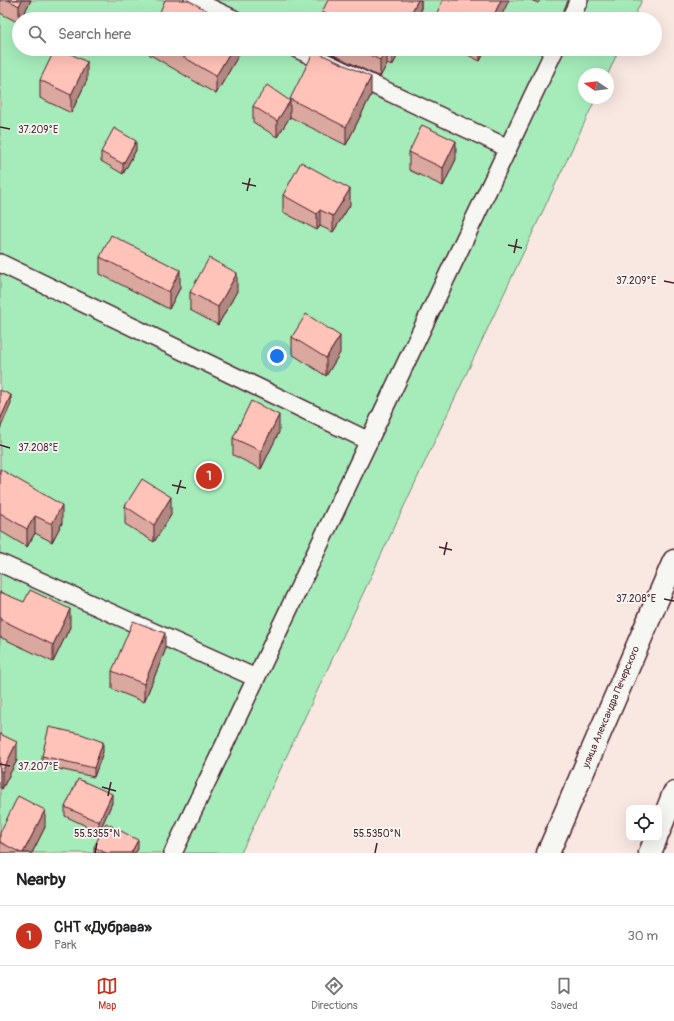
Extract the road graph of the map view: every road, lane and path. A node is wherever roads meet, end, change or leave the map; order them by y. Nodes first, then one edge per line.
1 (193, 0) edge
2 (579, 0) edge
3 (219, 12) edge
4 (573, 12) edge
5 (312, 56) edge
6 (552, 56) edge
7 (508, 148) junction
8 (0, 263) edge
9 (369, 441) junction
10 (0, 563) edge
11 (673, 566) edge
12 (256, 678) junction
13 (674, 793) edge
14 (662, 823) edge
15 (655, 841) edge
16 (173, 853) edge
17 (548, 853) edge
18 (650, 853) edge

1 - 3 lane
2 - 4 lane
5 - 7 lane
6 - 7 lane
7 - 9 lane
8 - 9 lane
9 - 12 lane
10 - 12 lane
11 - 17 main road, улица Александра Печерского
12 - 16 lane
13 - 14 main road
15 - 18 main road

